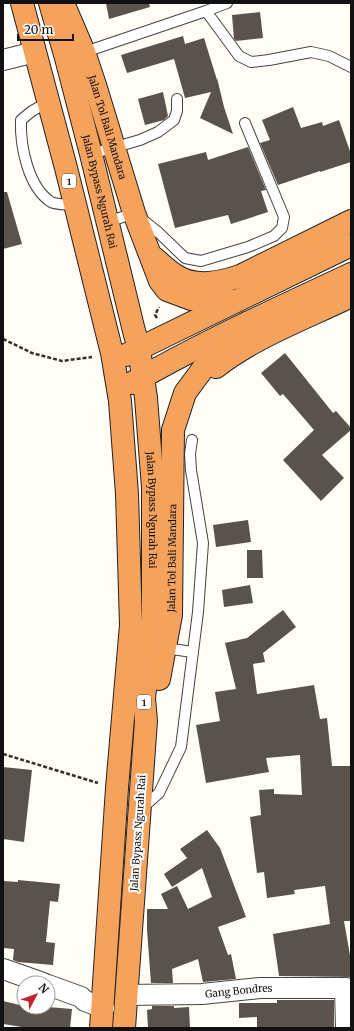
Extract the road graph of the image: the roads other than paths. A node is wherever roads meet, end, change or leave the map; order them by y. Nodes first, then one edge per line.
1 (22, 3) edge
2 (50, 3) edge
3 (63, 3) edge
4 (227, 3) edge
5 (206, 11) junction
6 (35, 52) junction
7 (75, 55) junction
8 (3, 60) edge
9 (351, 67) edge
10 (177, 99) dead end
11 (48, 102) junction
12 (245, 123) dead end
13 (116, 148) junction
14 (91, 154) junction
15 (75, 205) junction
16 (134, 213) junction
17 (351, 221) edge
18 (108, 222) junction
19 (351, 245) edge
20 (149, 253) junction
21 (351, 274) edge
22 (351, 296) edge
23 (235, 301) junction
24 (247, 323) junction
25 (139, 349) junction
26 (113, 356) junction
27 (143, 376) junction
28 (119, 390) junction
29 (185, 393) junction
30 (192, 440) dead end
31 (157, 648) junction
32 (193, 652) junction
33 (146, 721) joint
34 (140, 810) junction
35 (3, 969) edge
36 (20, 975) edge
37 (56, 988) edge
38 (348, 988) edge
39 (126, 995) junction
40 (103, 1011) edge
41 (124, 1028) edge
42 (346, 1028) edge

1 - 6 highway, 1
2 - 7 highway, Jalan Bypass Ngurah Rai
3 - 7 highway, Jalan Tol Bali Mandara
4 - 5 lane
5 - 7 lane
5 - 9 lane
6 - 8 street
6 - 11 highway, 1
7 - 13 highway, Jalan Tol Bali Mandara
7 - 14 highway, Jalan Bypass Ngurah Rai
10 - 13 lane
11 - 15 highway, 1
11 - 15 lane
12 - 16 lane
13 - 14 lane
13 - 16 highway, Jalan Tol Bali Mandara
14 - 18 highway, Jalan Bypass Ngurah Rai
15 - 26 highway, 1
16 - 18 lane
16 - 20 highway, Jalan Tol Bali Mandara
17 - 20 highway, Jalan Tol Bali Mandara
18 - 25 highway, Jalan Bypass Ngurah Rai
19 - 23 highway
20 - 23 highway, Jalan Tol Bali Mandara
21 - 24 highway, Jalan Tol Bali Mandara / 1
22 - 29 highway
23 - 25 highway
24 - 27 highway, Jalan Tol Bali Mandara / 1
24 - 29 highway, Jalan Tol Bali Mandara / 1
25 - 26 highway
25 - 27 highway, Jalan Bypass Ngurah Rai
26 - 28 highway, 1
27 - 28 highway, Jalan Tol Bali Mandara / 1
27 - 31 highway, Jalan Bypass Ngurah Rai / 1
28 - 40 highway, 1
29 - 31 highway, Jalan Tol Bali Mandara / 1
30 - 32 lane
31 - 32 lane
31 - 33 highway, Jalan Tol Bali Mandara / 1
32 - 34 lane
33 - 34 highway, Jalan Bypass Ngurah Rai / 1
34 - 39 highway, Jalan Bypass Ngurah Rai / 1
35 - 36 street
37 - 40 street
38 - 39 street, Gang Bondres
38 - 42 street
39 - 41 highway, Jalan Bypass Ngurah Rai / 1

